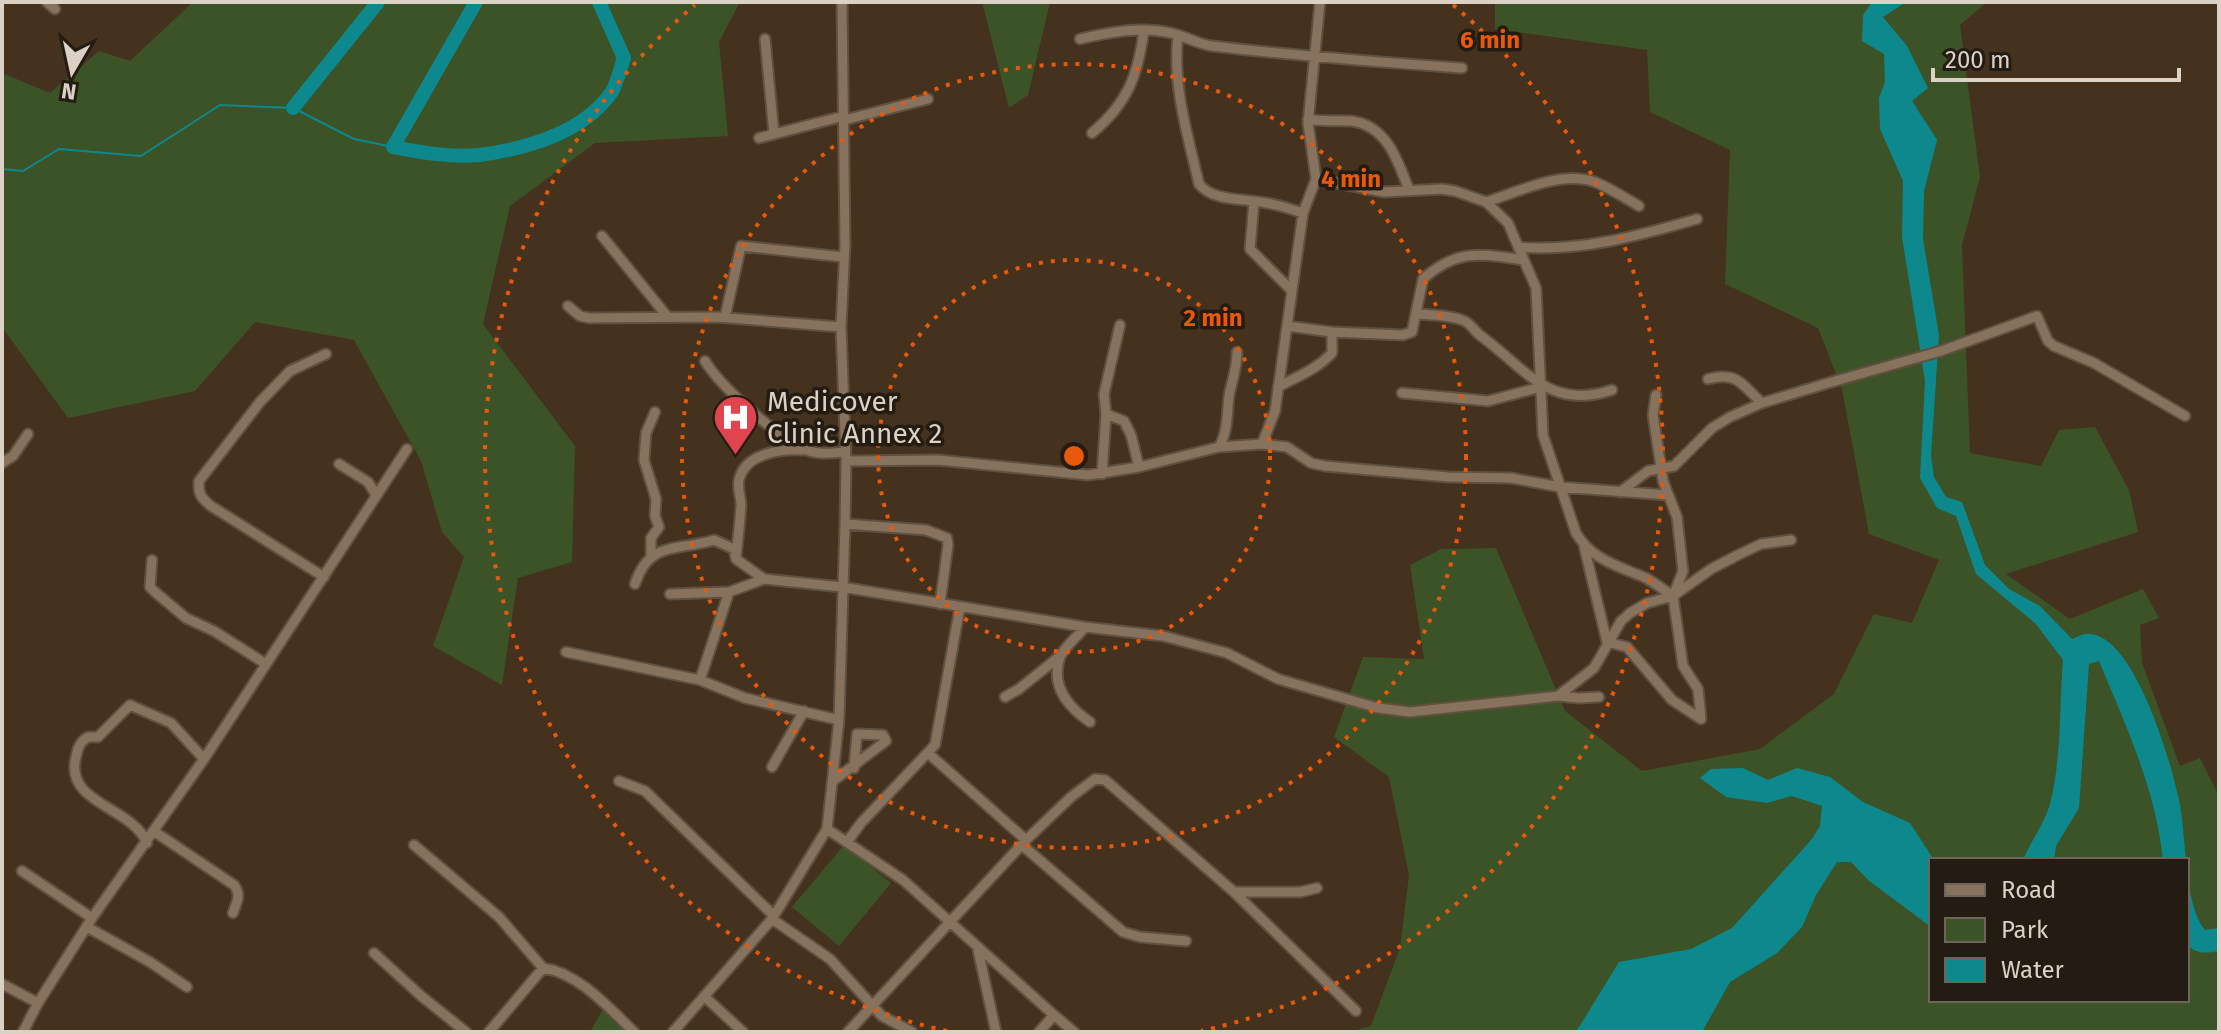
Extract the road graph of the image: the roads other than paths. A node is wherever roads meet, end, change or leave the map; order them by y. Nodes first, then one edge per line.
1 (842, 2) edge
2 (1320, 2) edge
3 (1144, 30) junction
4 (1178, 35) junction
5 (765, 39) dead end
6 (1080, 39) dead end
7 (1315, 57) junction
8 (1462, 68) dead end
9 (928, 99) dead end
10 (844, 118) junction
11 (1308, 119) junction
12 (1092, 133) dead end
13 (774, 134) junction
14 (759, 138) dead end
15 (1316, 179) junction
16 (1409, 190) junction
17 (1254, 201) junction
18 (1486, 202) junction
19 (1639, 206) dead end
20 (1303, 213) junction
21 (1697, 219) dead end
22 (602, 236) dead end
23 (1518, 247) junction
24 (843, 257) junction
25 (1524, 260) junction
26 (1291, 290) junction
27 (568, 306) dead end
28 (1418, 314) junction
29 (667, 316) junction
30 (725, 317) junction
31 (1120, 325) dead end
32 (1287, 326) junction
33 (841, 327) junction
34 (1332, 332) junction
35 (1237, 352) dead end
36 (326, 354) dead end
37 (705, 361) dead end
38 (1708, 379) dead end
39 (1278, 387) junction
40 (1541, 387) junction
41 (1612, 390) dead end
42 (1402, 393) dead end
43 (1656, 395) dead end
44 (1762, 403) junction
45 (655, 412) dead end
46 (1106, 414) junction
47 (2185, 416) dead end
48 (28, 434) dead end
49 (1262, 444) junction
50 (1219, 447) junction
51 (407, 449) dead end
52 (805, 450) junction
53 (845, 457) junction
54 (2, 463) edge
55 (339, 464) dead end
56 (1139, 467) junction
57 (1664, 469) junction
58 (1102, 474) junction
59 (1560, 487) junction
60 (1620, 492) junction
61 (375, 493) junction
62 (1668, 495) junction
63 (845, 524) junction
64 (1791, 540) dead end
65 (1584, 546) junction
66 (651, 555) junction
67 (736, 559) junction
68 (152, 560) dead end
69 (324, 577) junction
70 (764, 579) junction
71 (635, 584) dead end
72 (842, 587) junction
73 (729, 592) junction
74 (670, 594) dead end
75 (1673, 596) junction
76 (940, 604) junction
77 (960, 607) junction
78 (1085, 627) junction
79 (1607, 642) junction
80 (566, 652) dead end
81 (1060, 656) junction
82 (266, 664) junction
83 (700, 680) junction
84 (1558, 696) junction
85 (1005, 697) dead end
86 (1599, 697) dead end
87 (804, 711) junction
88 (839, 720) junction
89 (1090, 722) dead end
90 (928, 753) junction
91 (204, 759) junction
92 (772, 767) dead end
93 (854, 768) dead end
94 (619, 781) dead end
95 (833, 781) junction
96 (827, 829) junction
97 (155, 832) junction
98 (847, 842) junction
99 (147, 843) junction
100 (1024, 843) junction
101 (414, 845) dead end
102 (22, 871) dead end
103 (1317, 888) dead end
104 (1234, 892) junction
105 (233, 913) dead end
106 (772, 917) junction
107 (89, 922) junction
108 (952, 922) junction
109 (1186, 941) dead end
110 (977, 948) junction
111 (374, 953) dead end
112 (998, 967) junction
113 (543, 968) junction
114 (2, 984) edge
115 (985, 984) junction
116 (187, 987) dead end
117 (704, 996) junction
118 (38, 1003) junction
119 (872, 1008) junction
120 (1356, 1011) dead end
121 (1054, 1015) junction
122 (23, 1032) edge
123 (466, 1032) edge
124 (489, 1032) edge
125 (634, 1032) edge
126 (673, 1032) edge
127 (743, 1032) edge
128 (848, 1032) edge
129 (912, 1032) edge
130 (996, 1032) edge
131 (1039, 1032) edge
132 (1074, 1032) edge

1 - 10 street
2 - 7 street
3 - 4 street
3 - 6 street
3 - 12 street
4 - 7 street
4 - 17 street
5 - 13 street
7 - 8 street
7 - 11 street
9 - 10 street
10 - 13 street
10 - 24 street
11 - 15 street
11 - 16 street
13 - 14 street
15 - 16 street
15 - 20 street
16 - 18 street
17 - 20 street
17 - 26 street
18 - 19 street
18 - 23 street
20 - 26 street
21 - 23 street
22 - 29 street
23 - 25 street
24 - 30 street
24 - 33 street
25 - 28 street
25 - 40 street
26 - 32 street
27 - 29 street
28 - 34 street
28 - 40 street
29 - 30 street
30 - 33 street
31 - 46 street
32 - 34 street
32 - 39 street
33 - 53 street
34 - 39 street
35 - 50 street
36 - 69 street
37 - 52 street
38 - 44 street
39 - 49 street
40 - 41 street
40 - 42 street
40 - 59 street
43 - 57 street
44 - 47 street
44 - 57 street
45 - 66 street
46 - 56 street
46 - 58 street
48 - 54 street
49 - 50 street
49 - 59 street
50 - 56 street
51 - 61 street
52 - 53 street
52 - 67 street
53 - 58 street
53 - 63 street
55 - 61 street
56 - 58 street
57 - 60 street
57 - 62 street
59 - 60 street
59 - 65 street
60 - 62 street
61 - 69 street
62 - 75 street
63 - 72 street
63 - 76 street
64 - 75 street
65 - 75 street
65 - 79 street
66 - 67 street
66 - 71 street
67 - 70 street
68 - 82 street
69 - 82 street
70 - 72 street
70 - 73 street
72 - 76 street
72 - 88 street
73 - 74 street
73 - 83 street
75 - 79 street
75 - 79 street
76 - 77 street
77 - 78 street
77 - 90 street
78 - 81 street
78 - 84 street
79 - 84 street
80 - 83 street
81 - 85 street
81 - 89 street
82 - 91 street
83 - 87 street
84 - 86 street
87 - 88 street
87 - 92 street
88 - 95 street
90 - 98 street
90 - 100 street
91 - 97 street
91 - 99 street
93 - 95 street
94 - 106 street
95 - 96 street
96 - 98 street
96 - 106 street
97 - 99 street
97 - 105 street
98 - 108 street
99 - 107 street
100 - 104 street
100 - 108 street
100 - 109 street
101 - 113 street
102 - 107 street
103 - 104 street
104 - 120 street
106 - 117 street
106 - 119 street
107 - 116 street
107 - 118 street
108 - 110 street
108 - 119 street
110 - 112 street
110 - 115 street
111 - 123 street
112 - 115 street
112 - 121 street
113 - 124 street
113 - 125 street
114 - 118 street
115 - 130 street
117 - 126 street
117 - 127 street
118 - 122 street
119 - 128 street
119 - 129 street
121 - 131 street
121 - 132 street

